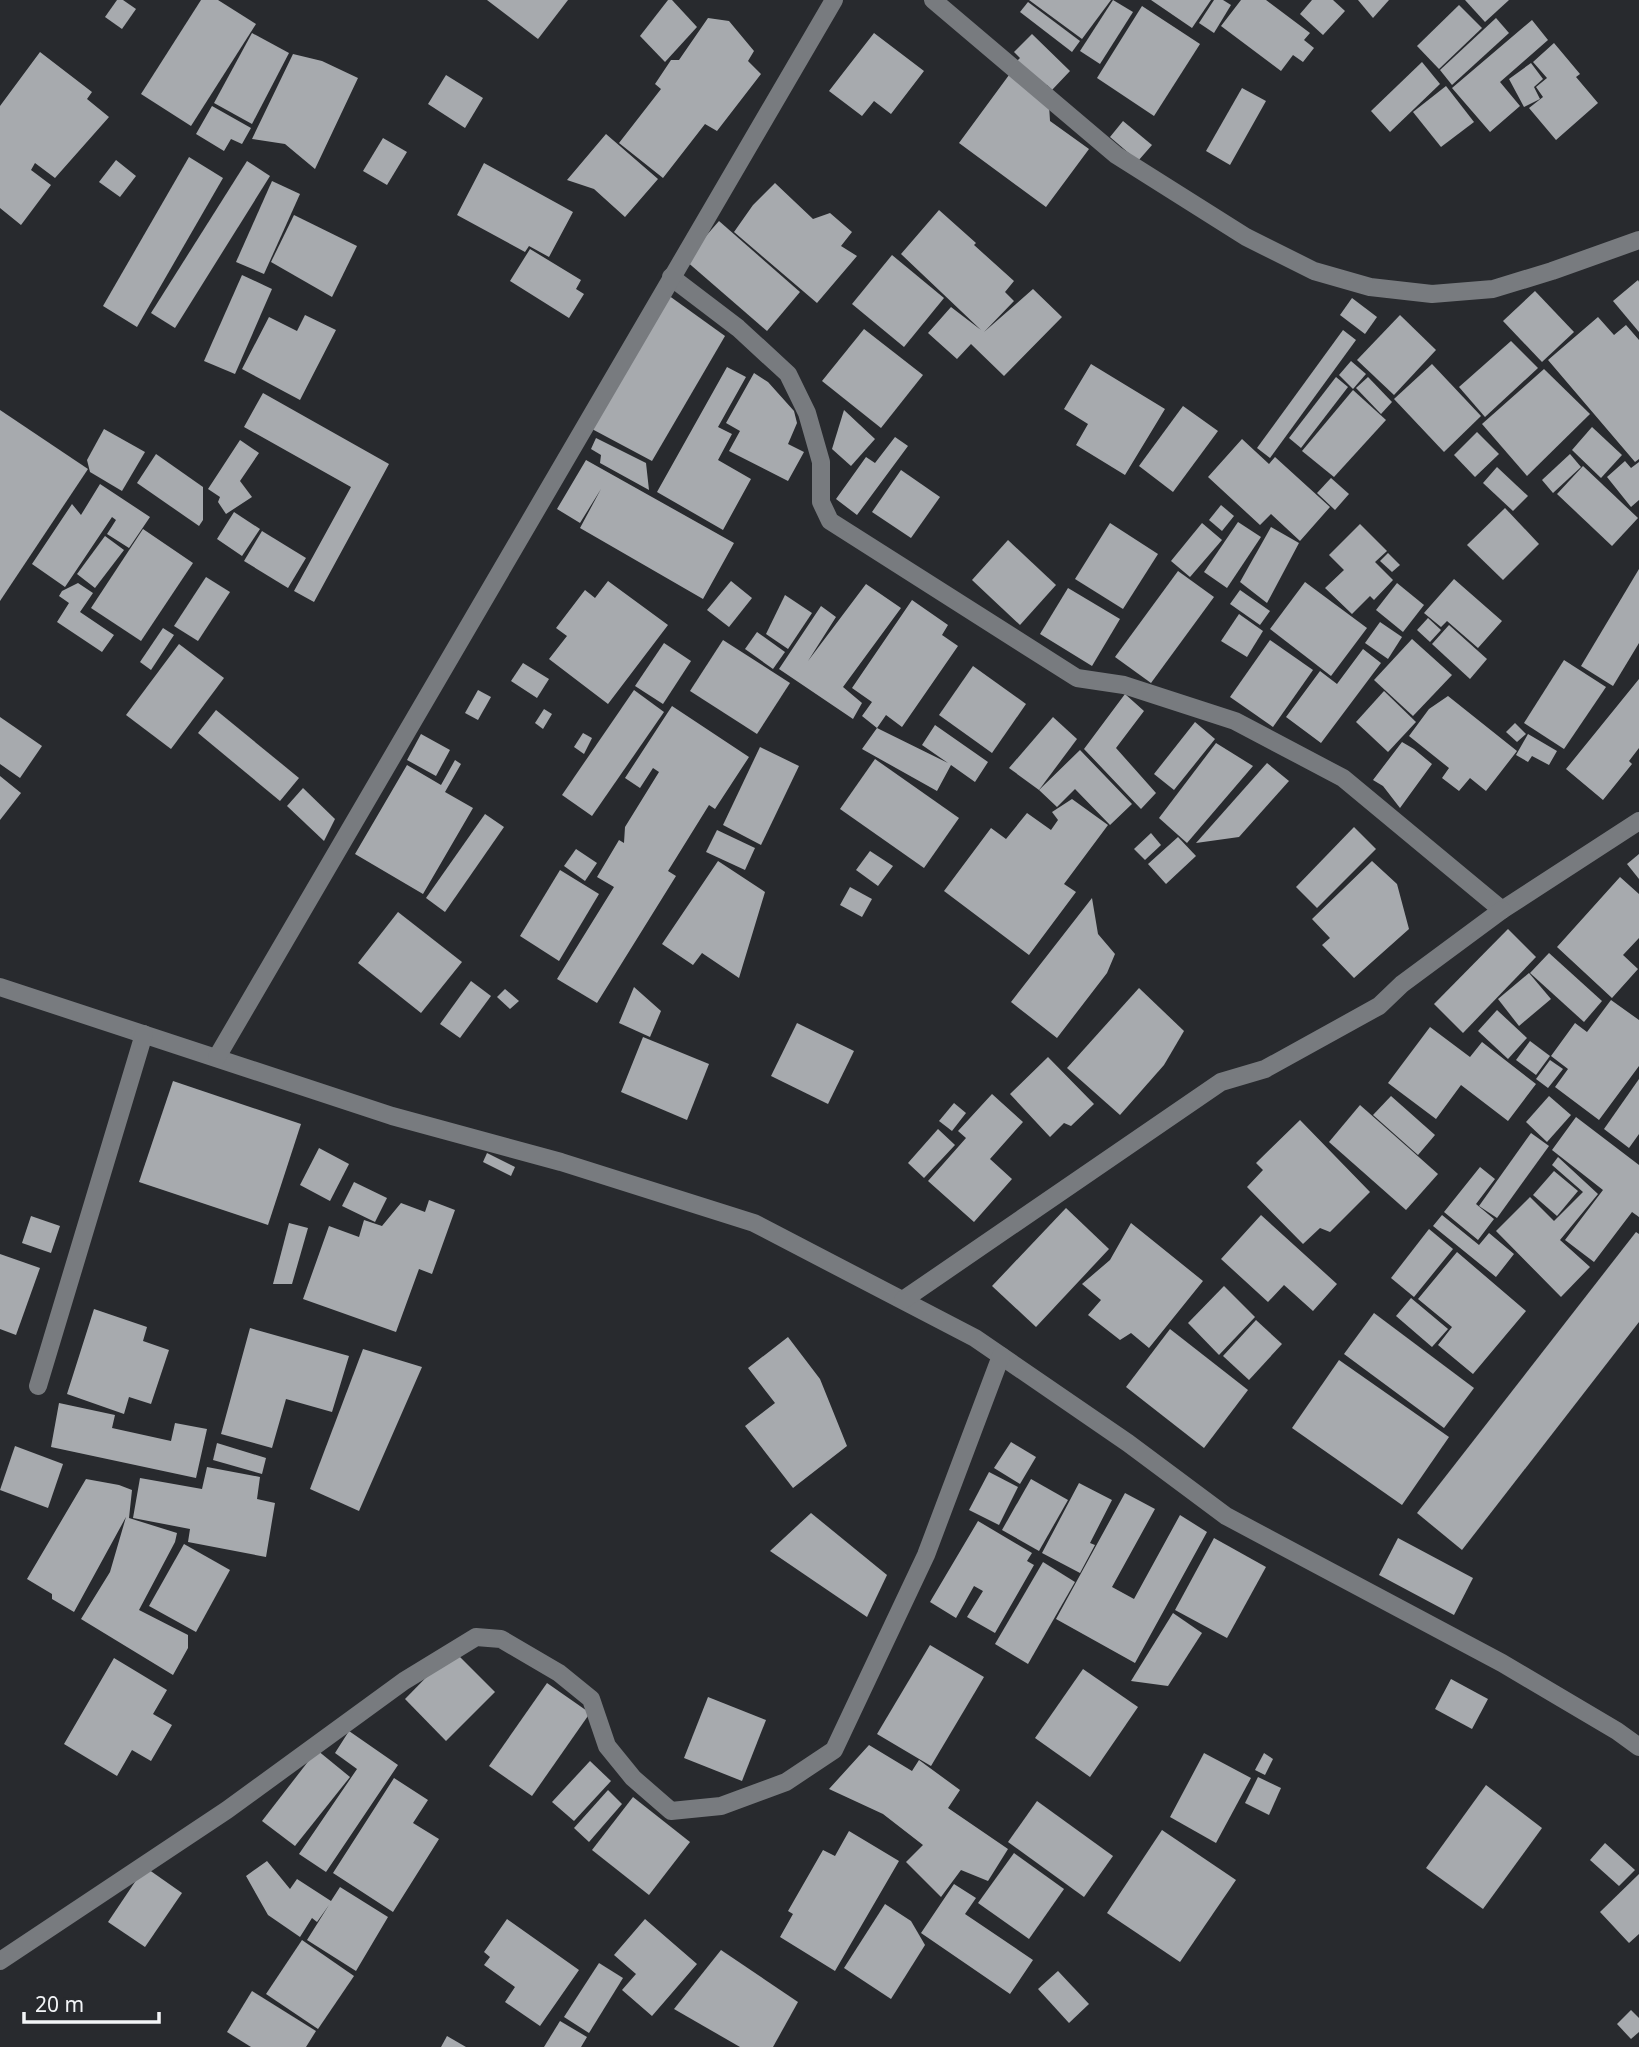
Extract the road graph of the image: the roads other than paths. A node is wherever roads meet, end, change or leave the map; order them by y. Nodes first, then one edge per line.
1 (834, 0) edge
2 (933, 0) edge
3 (1639, 240) edge
4 (671, 277) junction
5 (1639, 821) edge
6 (1503, 910) junction
7 (0, 987) edge
8 (145, 1034) junction
9 (217, 1057) junction
10 (903, 1300) junction
11 (1001, 1356) junction
12 (38, 1386) dead end
13 (1639, 1747) edge
14 (0, 1961) edge

1 - 4 street
2 - 3 street
4 - 6 street
4 - 9 street
5 - 6 street
6 - 10 street
7 - 8 street
8 - 9 street
8 - 12 street
9 - 10 street
10 - 11 street
11 - 13 street
11 - 14 street

